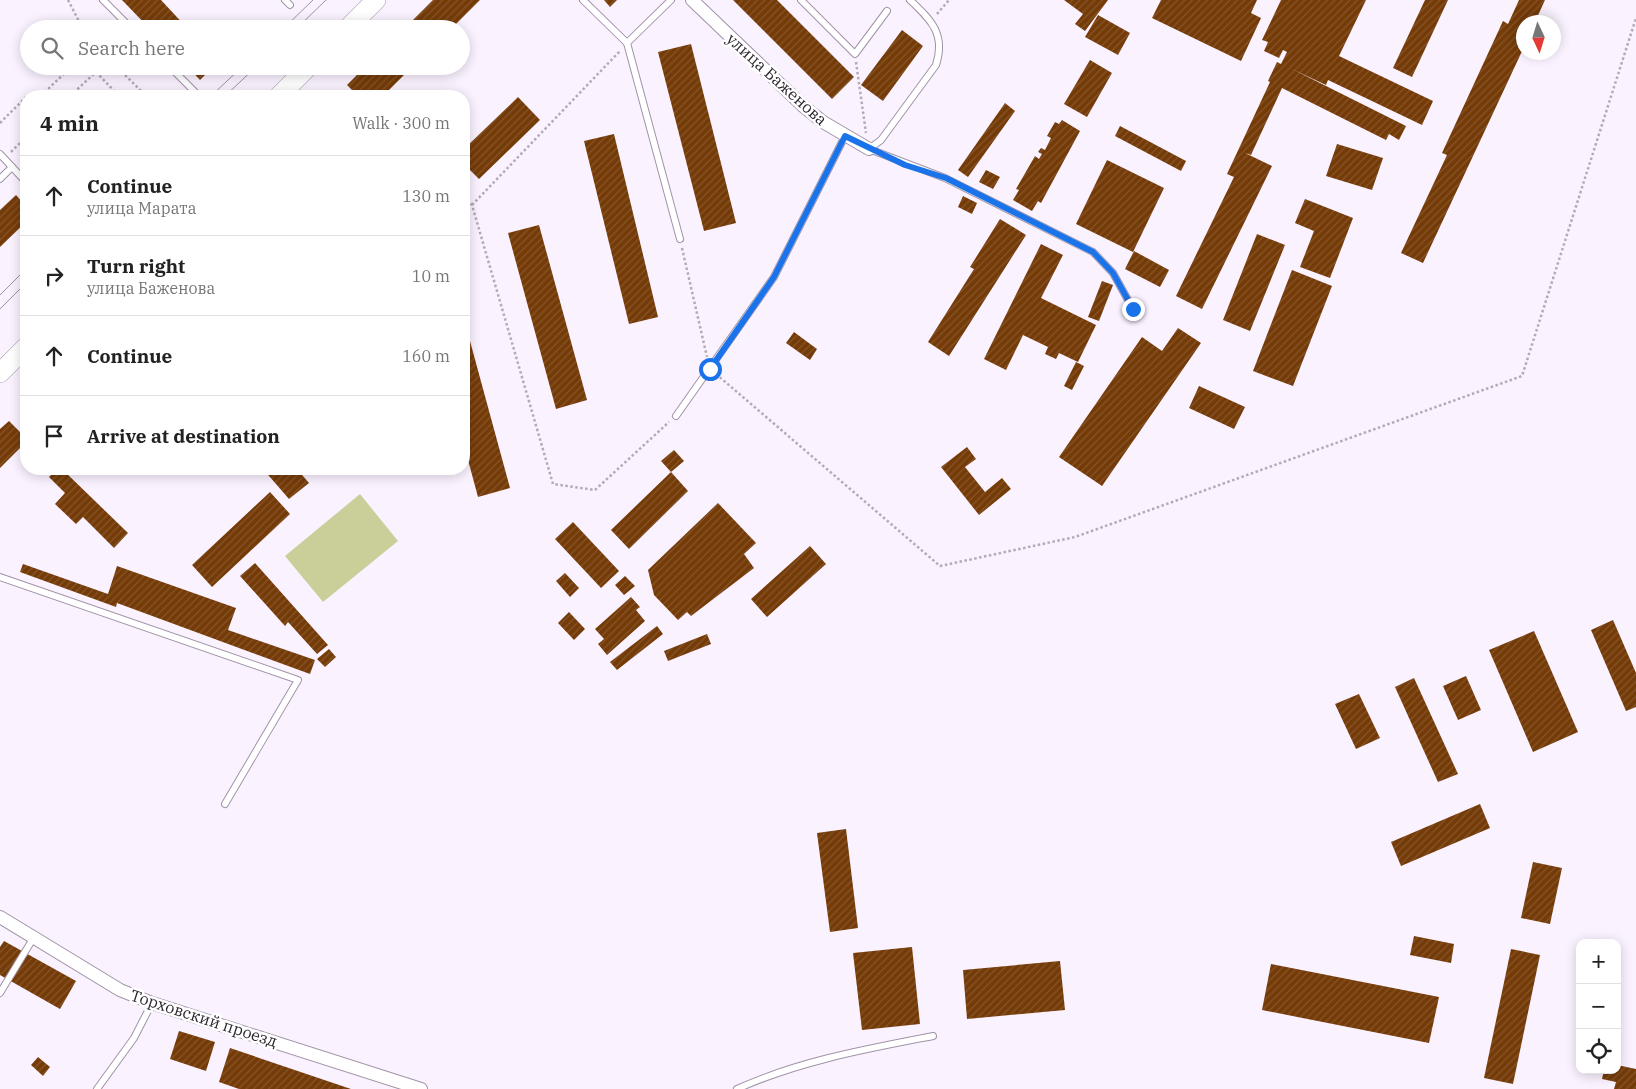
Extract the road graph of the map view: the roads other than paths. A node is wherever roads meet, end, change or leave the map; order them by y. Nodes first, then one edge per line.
1 (103, 0) edge
2 (376, 0) edge
3 (583, 0) edge
4 (671, 0) edge
5 (692, 0) edge
6 (800, 0) edge
7 (910, 0) edge
8 (887, 11) dead end
9 (123, 20) edge
10 (356, 20) edge
11 (627, 43) junction
12 (178, 75) edge
13 (300, 75) edge
14 (193, 90) edge
15 (285, 90) edge
16 (845, 136) junction
17 (869, 149) junction
18 (2, 156) edge
19 (12, 167) junction
20 (20, 176) edge
21 (0, 179) edge
22 (680, 239) road end
23 (1133, 309) dead end
24 (20, 353) edge
25 (0, 373) edge
26 (676, 416) road end
27 (0, 577) edge
28 (225, 804) dead end
29 (0, 917) edge
30 (34, 936) junction
31 (0, 994) edge
32 (152, 1003) junction
33 (933, 1036) dead end
34 (97, 1089) edge
35 (421, 1089) edge
36 (737, 1089) edge

1 - 9 lane
2 - 10 street
3 - 11 lane
4 - 11 lane
5 - 16 street, улица Баженова
6 - 8 lane
7 - 17 lane
11 - 22 lane
12 - 14 lane
13 - 15 street
16 - 17 street, улица Баженова
16 - 26 lane
17 - 23 lane
18 - 19 lane
19 - 20 lane
19 - 21 lane
24 - 25 street
27 - 28 lane
29 - 30 street, Торховский проезд
30 - 31 lane
30 - 32 street, Торховский проезд
32 - 34 lane
32 - 35 street, Торховский проезд
33 - 36 lane

